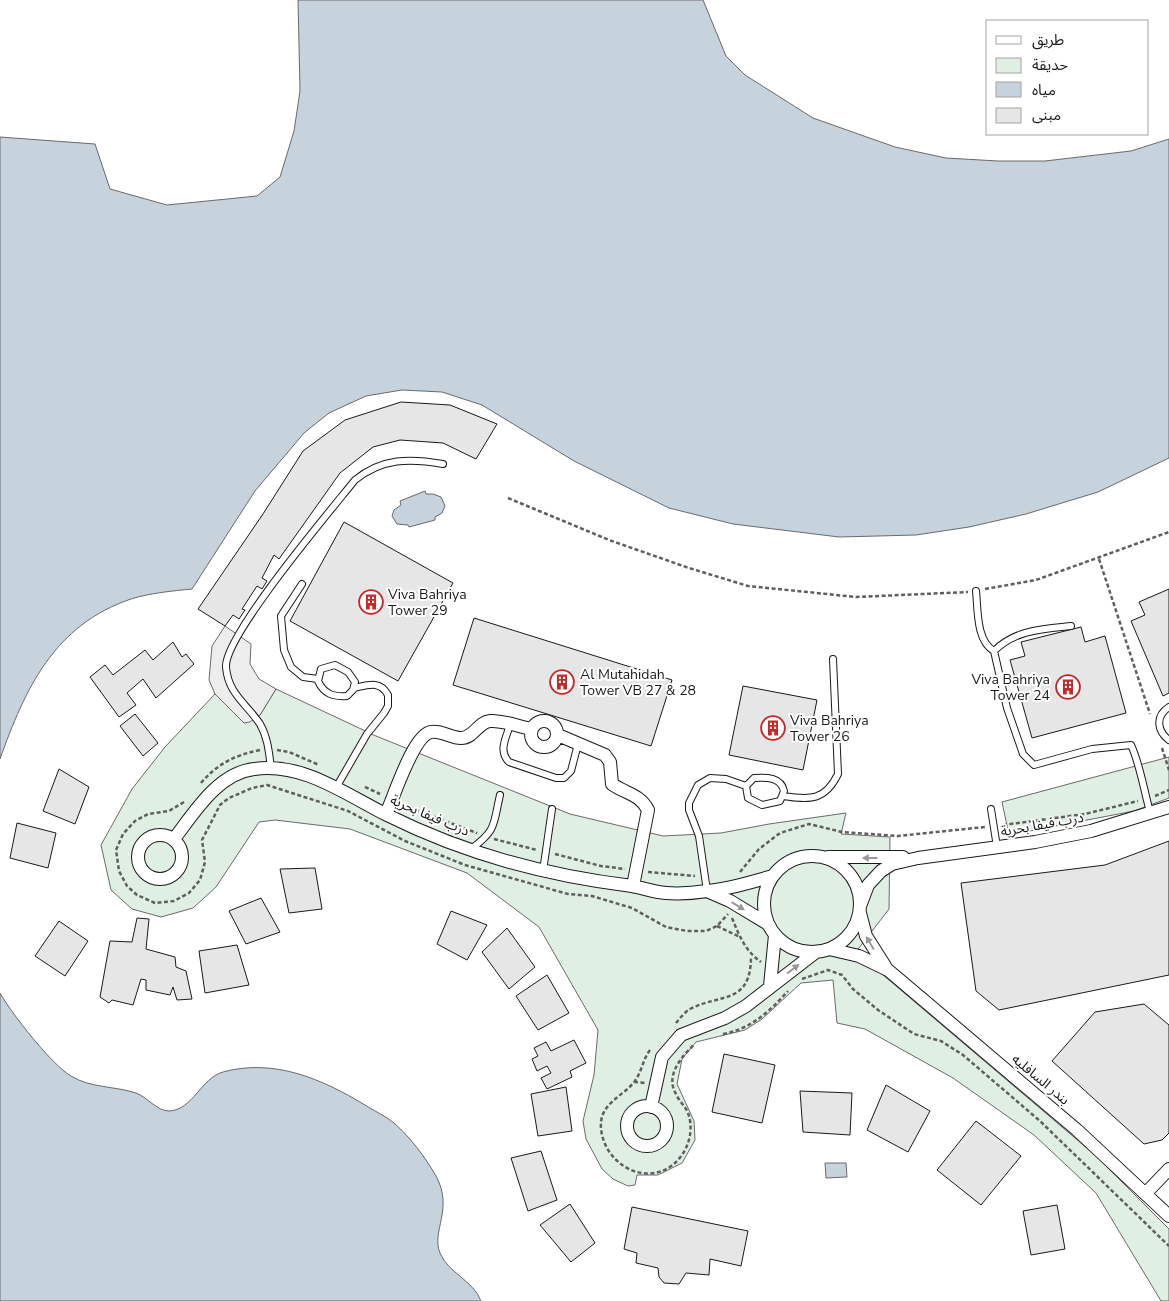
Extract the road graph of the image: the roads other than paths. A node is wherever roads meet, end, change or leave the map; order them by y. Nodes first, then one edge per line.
1 (444, 464) dead end
2 (302, 584) dead end
3 (976, 591) road end
4 (1071, 626) dead end
5 (994, 651) junction
6 (833, 659) dead end
7 (318, 679) junction
8 (354, 688) junction
9 (1169, 707) edge
10 (510, 725) junction
11 (532, 729) junction
12 (558, 735) junction
13 (1169, 740) edge
14 (578, 744) junction
15 (271, 768) junction
16 (340, 781) junction
17 (746, 786) junction
18 (500, 795) dead end
19 (783, 796) junction
20 (1148, 806) junction
21 (1169, 807) edge
22 (552, 809) dead end
23 (991, 809) dead end
24 (386, 814) junction
25 (174, 839) dead end
26 (997, 847) junction
27 (471, 850) junction
28 (822, 857) junction
29 (918, 858) junction
30 (543, 871) junction
31 (773, 876) junction
32 (633, 886) junction
33 (707, 891) junction
34 (860, 909) junction
35 (771, 929) junction
36 (829, 949) junction
37 (816, 952) junction
38 (888, 970) junction
39 (770, 986) junction
40 (651, 1107) dead end
41 (1169, 1169) edge
42 (1146, 1193) junction
43 (1169, 1216) edge

1 - 15 lane
2 - 7 lane
3 - 5 lane
4 - 5 lane
5 - 20 lane
6 - 19 lane
7 - 8 lane
7 - 8 lane
8 - 16 lane
9 - 13 lane
10 - 11 street
10 - 14 lane
10 - 24 street
11 - 12 street
11 - 12 street
12 - 14 street
14 - 32 street
15 - 16 street, درب فيفا بحرية
15 - 25 street, درب فيفا بحرية
16 - 24 street, درب فيفا بحرية
17 - 19 lane
17 - 19 lane
17 - 33 lane
18 - 27 lane
20 - 21 street, درب فيفا بحرية
20 - 26 street, درب فيفا بحرية
22 - 30 lane
23 - 26 lane
24 - 27 street, درب فيفا بحرية
26 - 29 street, درب فيفا بحرية
27 - 30 street, درب فيفا بحرية
29 -> 28 street, درب فيفا بحرية
28 - 31 street
28 - 34 street
29 - 34 street, درب فيفا بحرية
30 - 32 street, درب فيفا بحرية
31 - 33 street, درب فيفا بحرية
31 - 35 street
32 - 33 street, درب فيفا بحرية
33 -> 35 street, درب فيفا بحرية
34 - 36 street
38 -> 34 street, بندر السافليه
35 - 37 street
35 - 39 street
36 - 37 street
36 - 38 street, بندر السافليه
39 -> 37 street
38 - 42 street, بندر السافليه
39 - 40 street
41 - 42 street
42 - 43 street, بندر السافليه

